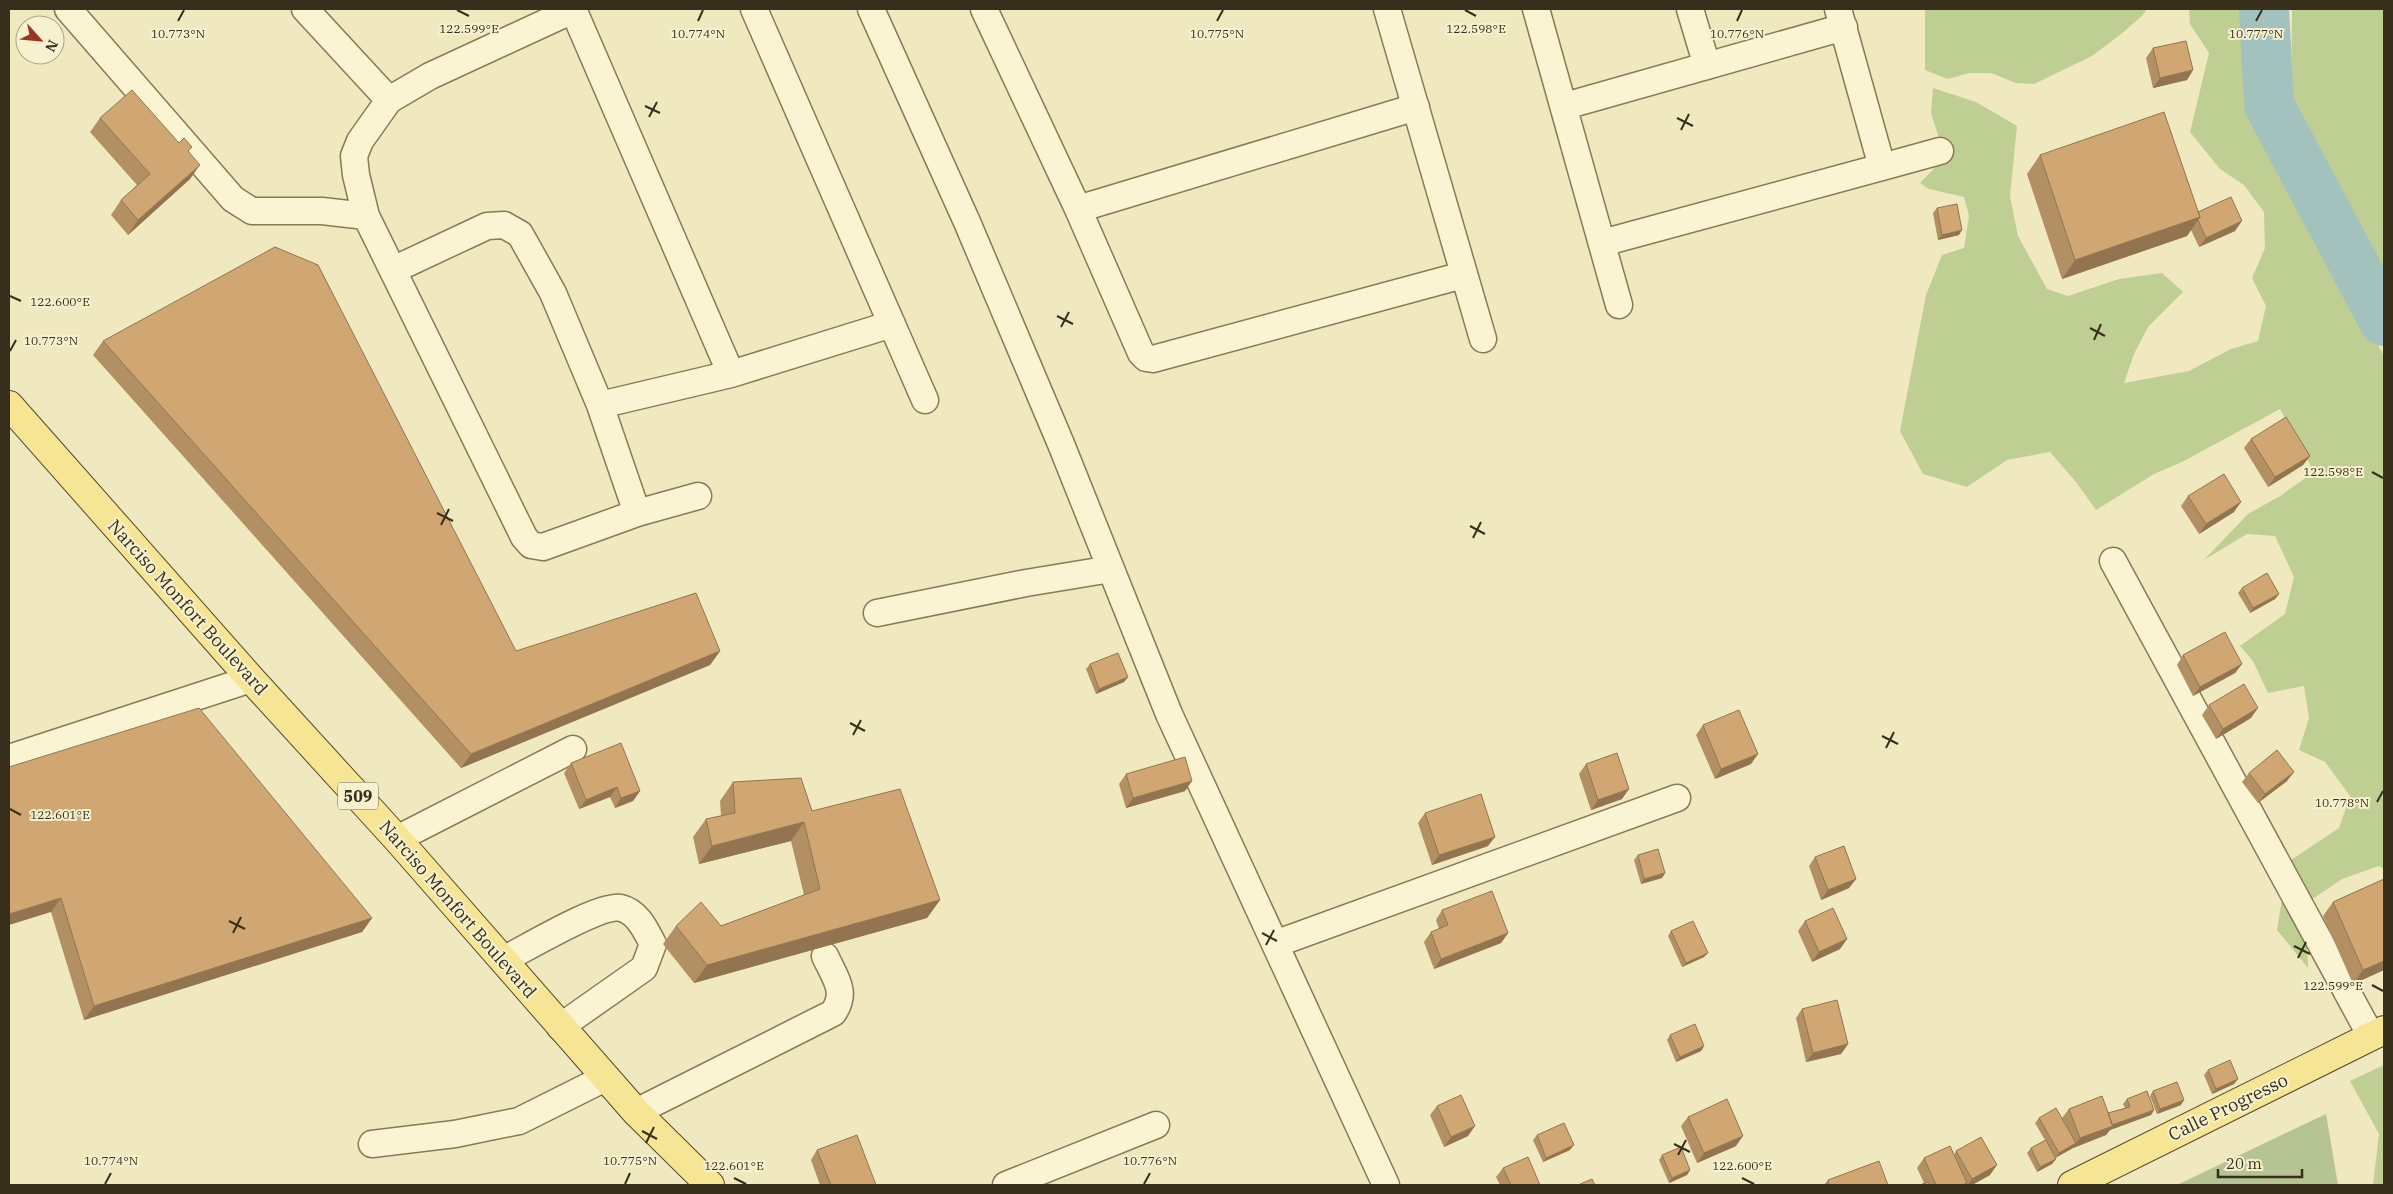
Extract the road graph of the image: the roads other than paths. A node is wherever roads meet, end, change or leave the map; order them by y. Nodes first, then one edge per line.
1 (68, 9) edge
2 (305, 9) edge
3 (574, 9) edge
4 (754, 9) edge
5 (871, 9) edge
6 (984, 9) edge
7 (1387, 9) edge
8 (1536, 9) edge
9 (1690, 9) edge
10 (1841, 18) edge
11 (1707, 66) junction
12 (389, 100) junction
13 (1565, 106) junction
14 (1416, 107) junction
15 (1940, 151) dead end
16 (1882, 167) junction
17 (1078, 209) junction
18 (366, 216) junction
19 (1602, 243) junction
20 (393, 270) junction
21 (1463, 275) junction
22 (1619, 305) dead end
23 (892, 324) junction
24 (1483, 340) dead end
25 (730, 374) junction
26 (925, 400) dead end
27 (600, 405) junction
28 (9, 406) edge
29 (698, 496) dead end
30 (637, 513) junction
31 (2113, 561) dead end
32 (1111, 569) junction
33 (878, 613) dead end
34 (251, 679) junction
35 (573, 748) dead end
36 (9, 758) edge
37 (1677, 798) dead end
38 (397, 839) junction
39 (1275, 944) junction
40 (825, 956) edge
41 (503, 960) junction
42 (560, 1026) junction
43 (2378, 1033) edge
44 (605, 1078) junction
45 (636, 1112) junction
46 (1156, 1125) dead end
47 (372, 1144) dead end
48 (710, 1185) edge
49 (1006, 1185) edge
50 (1386, 1185) edge
51 (2072, 1185) edge

1 - 18 street
2 - 12 street
3 - 12 street
3 - 25 street
4 - 23 street
5 - 32 street
6 - 17 street
7 - 14 street
8 - 13 street
9 - 11 street
10 - 11 street
10 - 16 street
11 - 13 street
12 - 18 street
13 - 19 street
14 - 17 street
14 - 21 street
15 - 16 street
16 - 19 street
17 - 21 street
18 - 20 street
19 - 22 street
20 - 27 street
20 - 30 street
21 - 24 street
23 - 25 street
23 - 26 street
25 - 27 street
27 - 30 street
28 - 34 main road, Narciso Monfort Boulevard / 509
29 - 30 street
31 - 43 street
32 - 33 street
32 - 39 street
34 - 36 street
34 - 38 main road, Narciso Monfort Boulevard / 509
35 - 38 street
37 - 39 street
38 - 41 main road, Narciso Monfort Boulevard / 509
39 - 50 street
40 - 45 street
41 - 42 main road, Narciso Monfort Boulevard / 509
41 - 42 street
42 - 44 main road, Narciso Monfort Boulevard / 509
43 - 51 main road, Calle Progresso
44 - 45 main road, Narciso Monfort Boulevard / 509
44 - 47 street
45 - 48 main road, Narciso Monfort Boulevard / 509
46 - 49 street

